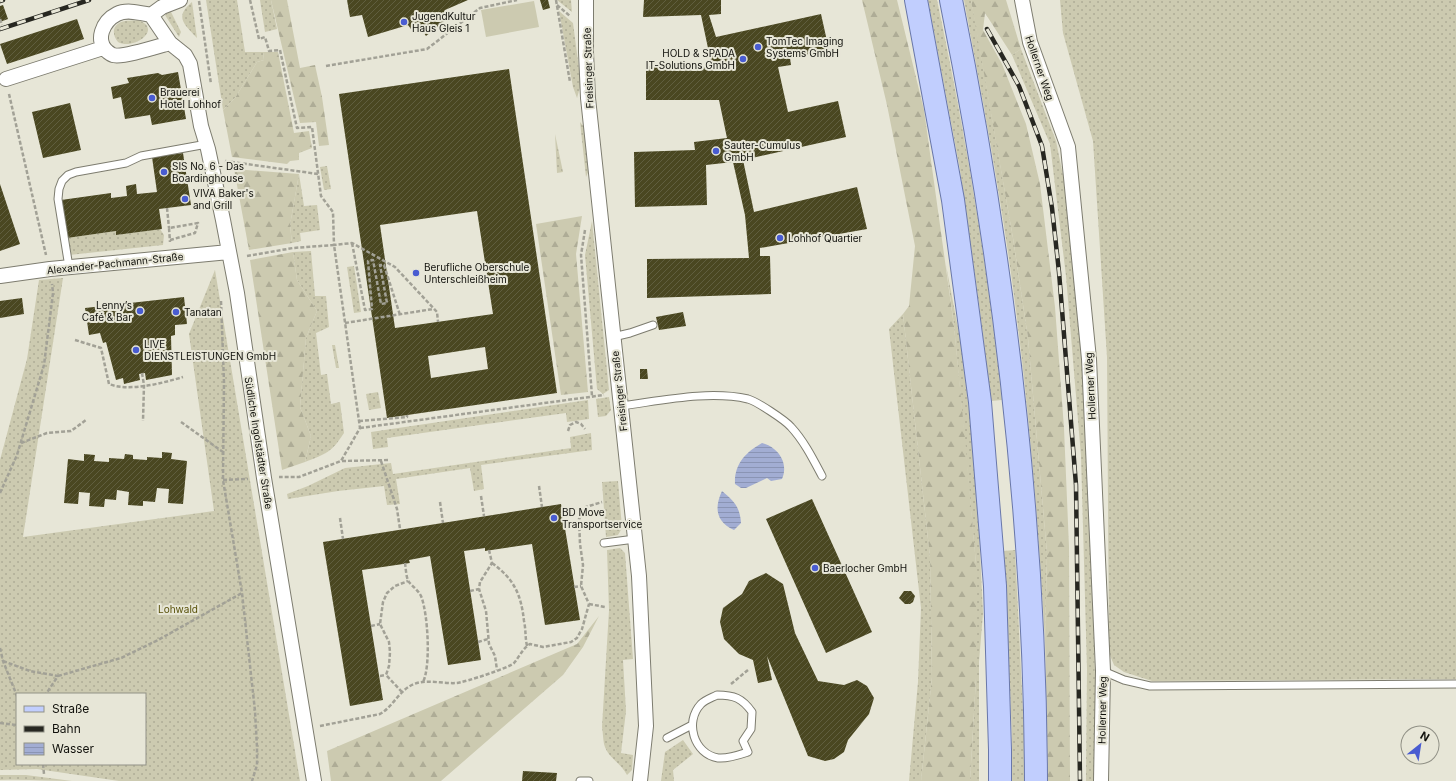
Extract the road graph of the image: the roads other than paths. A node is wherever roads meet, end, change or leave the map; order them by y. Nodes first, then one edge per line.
1 (180, 0) edge
2 (586, 0) edge
3 (916, 0) edge
4 (951, 0) edge
5 (1022, 0) edge
6 (150, 15) junction
7 (170, 43) junction
8 (103, 48) junction
9 (3, 81) edge
10 (207, 144) junction
11 (229, 252) junction
12 (69, 268) junction
13 (0, 276) edge
14 (653, 325) dead end
15 (613, 337) junction
16 (620, 400) junction
17 (822, 476) dead end
18 (635, 538) junction
19 (604, 543) dead end
20 (1103, 671) junction
21 (1456, 684) edge
22 (692, 725) junction
23 (667, 738) dead end
24 (314, 781) edge
25 (580, 781) edge
26 (589, 781) edge
27 (640, 781) edge
28 (1000, 781) edge
29 (1036, 781) edge
30 (1101, 781) edge

1 - 6 street
2 - 15 street, Freisinger Straße
3 - 28 main road
4 - 29 main road
5 - 20 street, Hollerner Weg
6 - 7 street, Südliche Ingolstädter Straße
6 - 8 street
7 - 8 street
7 - 10 street, Südliche Ingolstädter Straße
8 - 9 street
10 - 11 street, Südliche Ingolstädter Straße
10 - 12 lane
11 - 12 street, Alexander-Pachmann-Straße
11 - 24 street, Südliche Ingolstädter Straße
12 - 13 street, Alexander-Pachmann-Straße
14 - 15 lane
15 - 16 street, Freisinger Straße
16 - 17 lane
16 - 18 street, Freisinger Straße
18 - 19 lane
18 - 27 street, Freisinger Straße
20 - 21 lane
20 - 30 street, Hollerner Weg
22 - 22 lane
22 - 23 lane
25 - 26 lane

